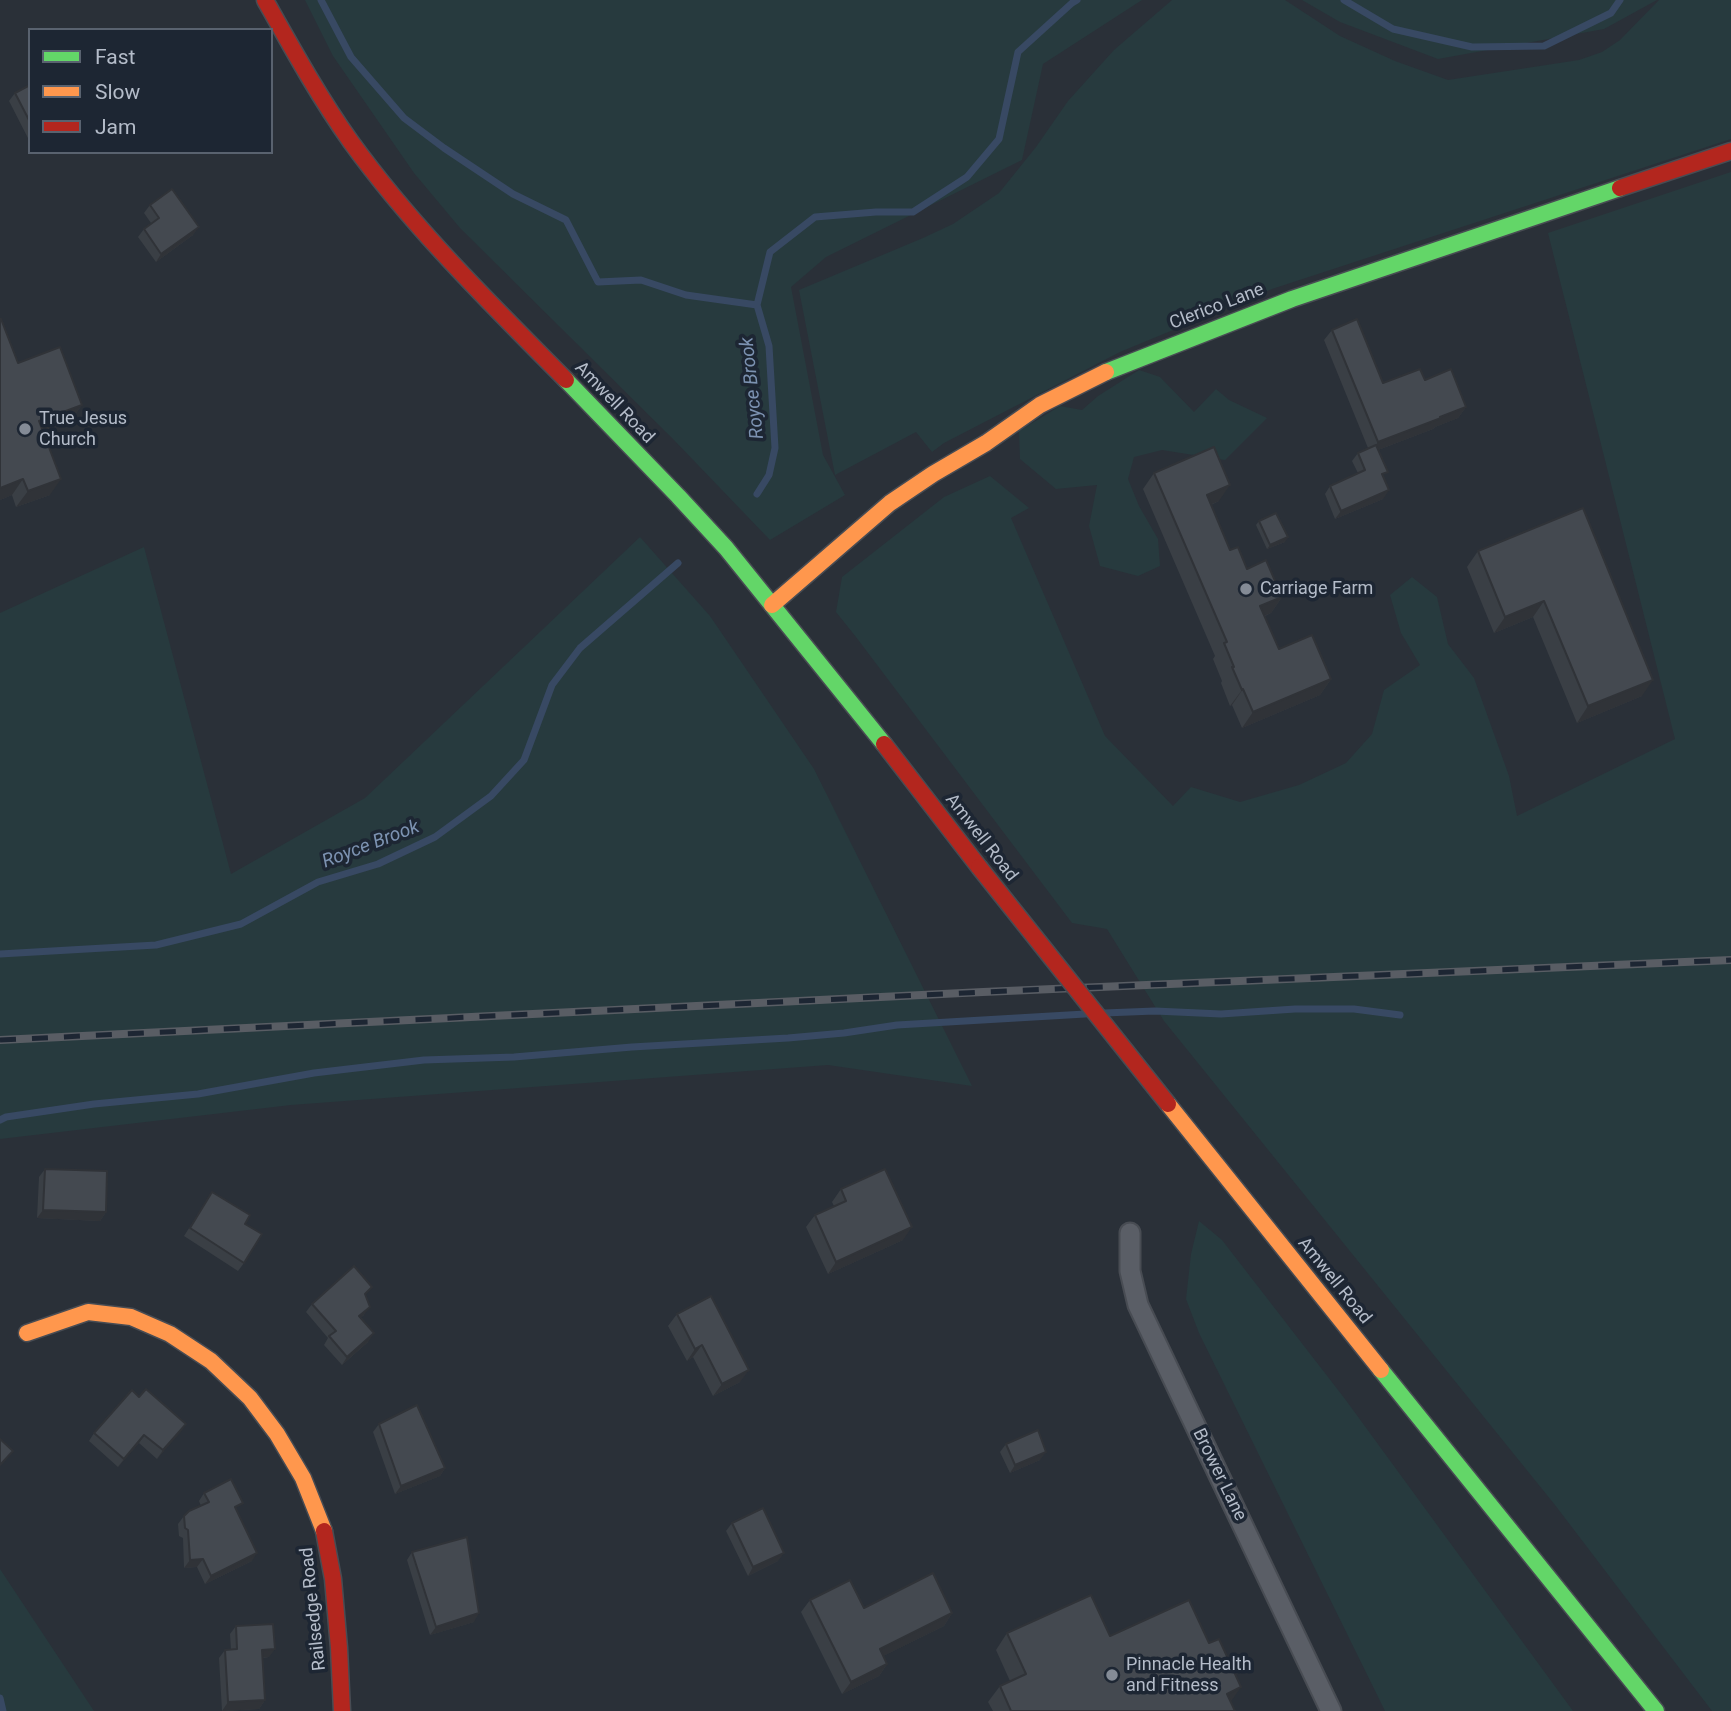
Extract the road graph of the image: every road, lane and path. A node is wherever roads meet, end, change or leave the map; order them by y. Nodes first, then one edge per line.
1 (265, 0) edge
2 (1731, 151) edge
3 (772, 605) junction
4 (1130, 1233) dead end
5 (27, 1333) dead end
6 (342, 1711) edge
7 (1331, 1711) edge
8 (1656, 1711) edge

1 - 3 main road, Amwell Road
2 - 3 main road, Clerico Lane
3 - 8 main road, Amwell Road, bridge
4 - 7 street, Brower Lane
5 - 6 main road, Railsedge Road

